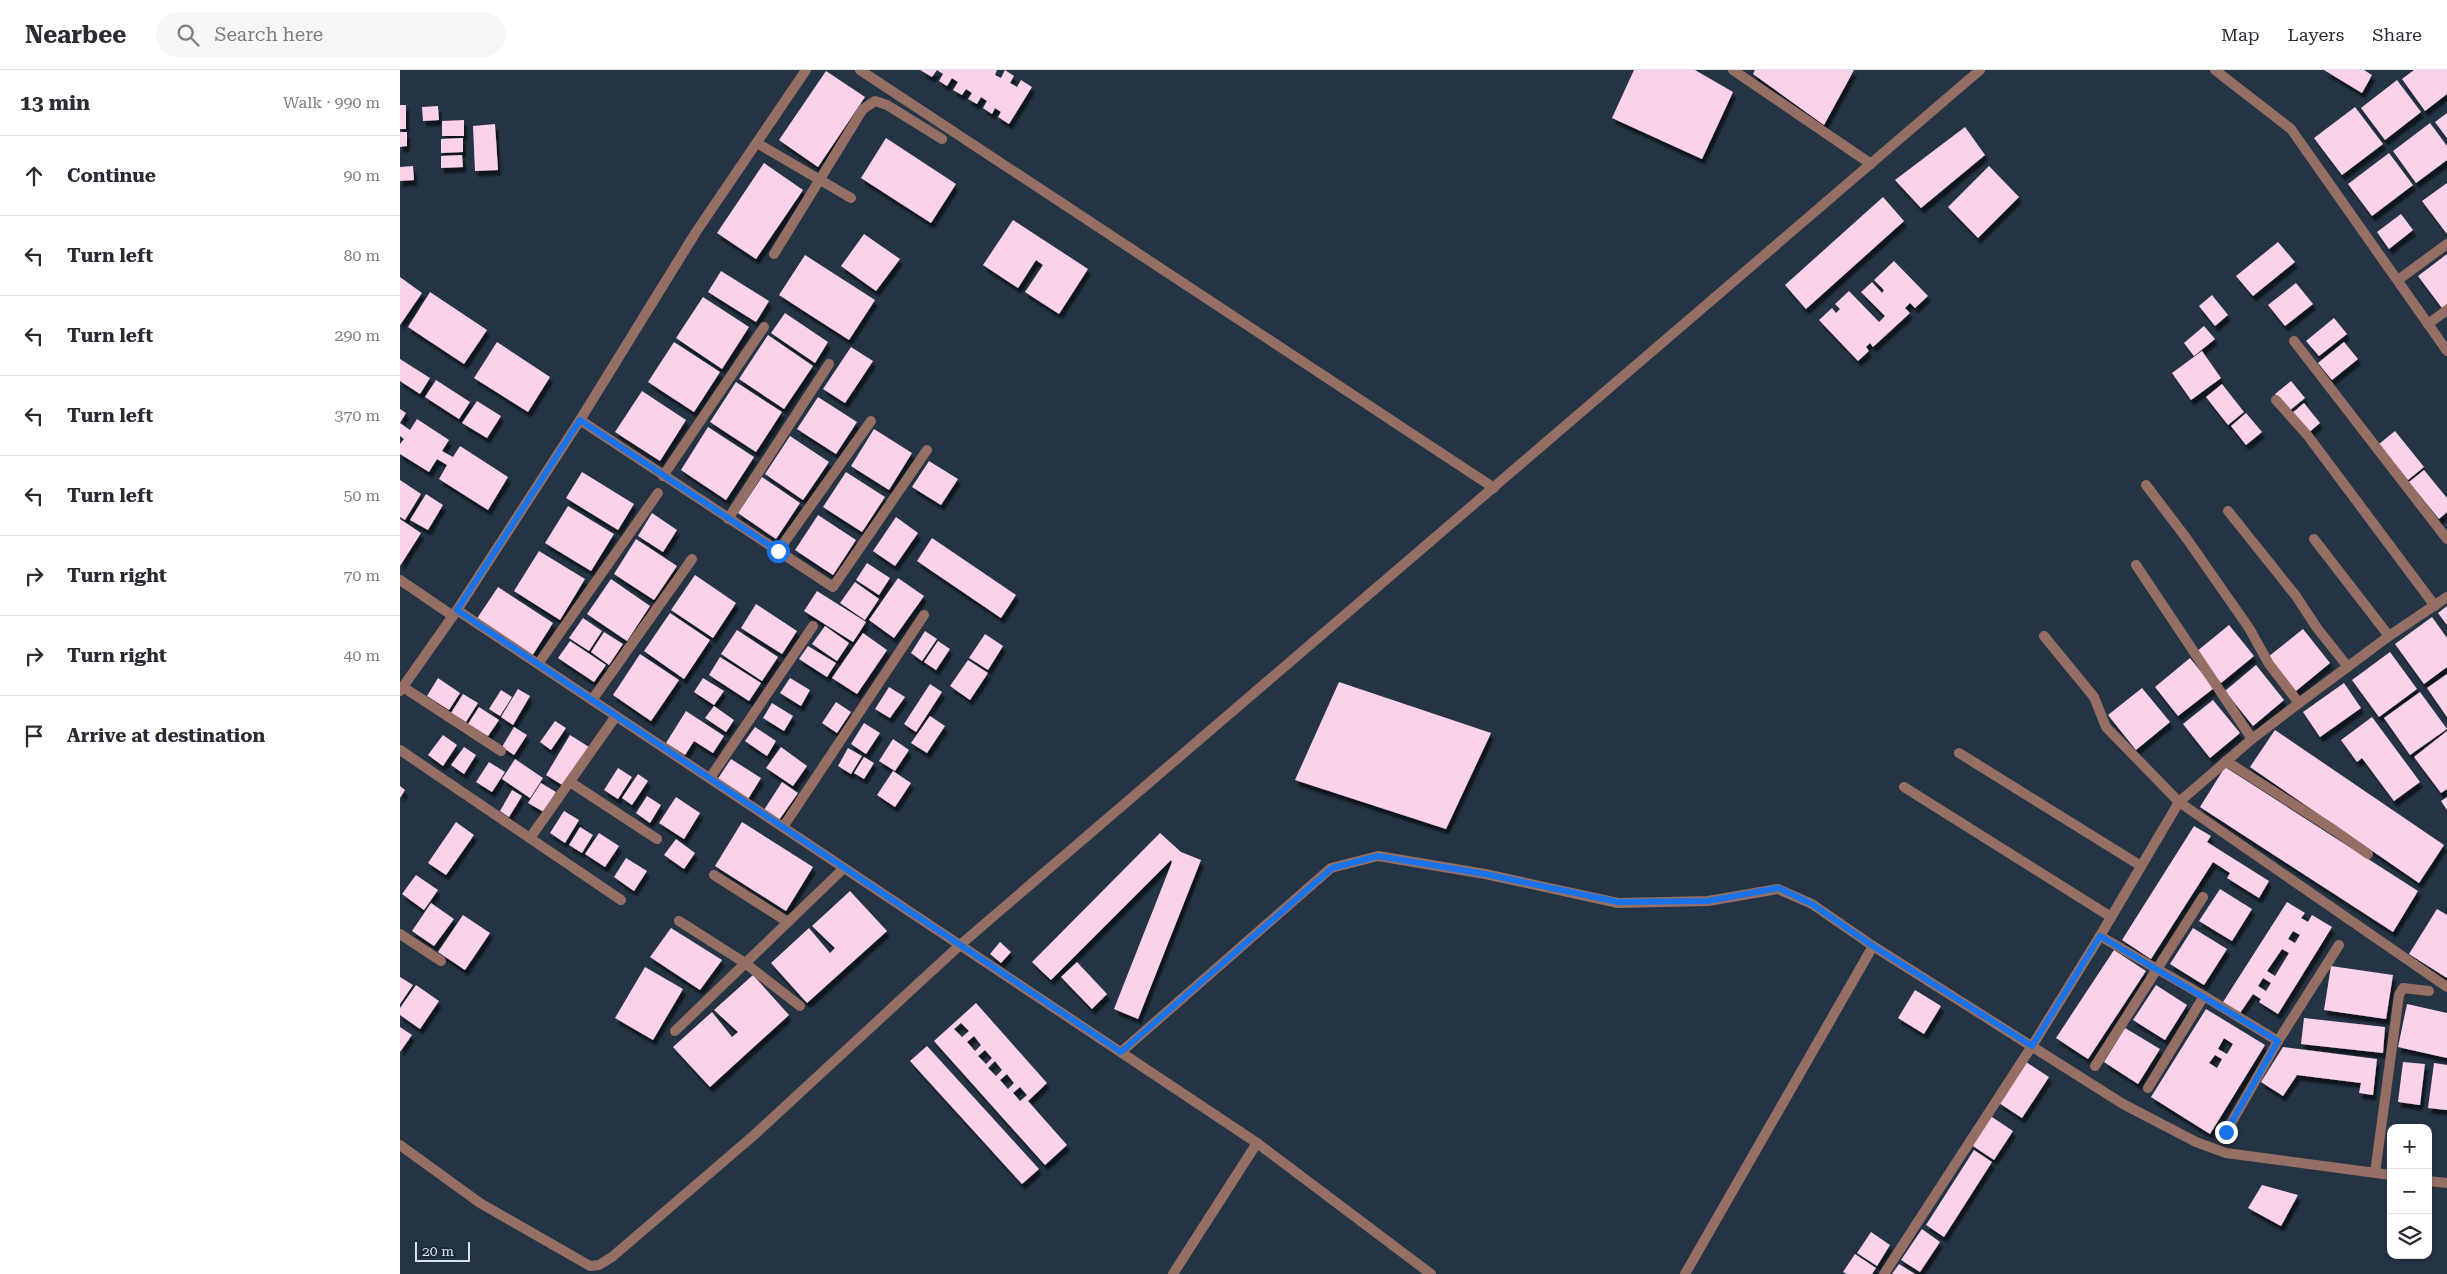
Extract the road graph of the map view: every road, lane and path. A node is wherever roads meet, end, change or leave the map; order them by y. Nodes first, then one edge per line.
1 (806, 70) edge
2 (860, 70) edge
3 (1733, 70) edge
4 (1980, 70) edge
5 (2215, 70) edge
6 (942, 139) dead end
7 (757, 142) junction
8 (1871, 164) junction
9 (821, 181) junction
10 (850, 198) dead end
11 (2447, 244) edge
12 (774, 254) dead end
13 (2398, 280) junction
14 (2447, 310) edge
15 (2428, 324) junction
16 (764, 327) dead end
17 (2294, 341) dead end
18 (2447, 351) edge
19 (828, 364) dead end
20 (2276, 400) dead end
21 (580, 420) junction
22 (871, 421) dead end
23 (927, 450) dead end
24 (663, 476) junction
25 (2146, 485) dead end
26 (1494, 488) junction
27 (658, 493) dead end
28 (2228, 512) dead end
29 (728, 519) junction
30 (2314, 539) dead end
31 (2447, 539) edge
32 (778, 551) junction
33 (692, 559) dead end
34 (2136, 566) dead end
35 (400, 580) edge
36 (2447, 597) edge
37 (2435, 606) junction
38 (455, 613) junction
39 (924, 615) dead end
40 (813, 626) dead end
41 (2044, 636) dead end
42 (2389, 636) junction
43 (538, 664) junction
44 (2348, 667) junction
45 (401, 689) edge
46 (592, 700) junction
47 (2299, 703) junction
48 (616, 716) junction
49 (2252, 739) junction
50 (400, 750) edge
51 (501, 751) dead end
52 (1959, 753) dead end
53 (2226, 761) junction
54 (710, 778) junction
55 (570, 782) junction
56 (1904, 787) dead end
57 (2179, 802) junction
58 (783, 827) junction
59 (530, 838) junction
60 (657, 839) dead end
61 (2368, 854) dead end
62 (2141, 866) junction
63 (844, 868) junction
64 (714, 875) dead end
65 (2203, 896) dead end
66 (621, 900) dead end
67 (2111, 917) junction
68 (679, 921) dead end
69 (788, 922) junction
70 (400, 934) edge
71 (2100, 936) junction
72 (960, 945) junction
73 (2339, 945) dead end
74 (1873, 946) junction
75 (441, 961) dead end
76 (745, 963) junction
77 (2157, 969) junction
78 (2447, 987) edge
79 (2429, 992) dead end
80 (2204, 996) junction
81 (800, 1006) dead end
82 (675, 1031) dead end
83 (2278, 1041) junction
84 (2032, 1046) junction
85 (1121, 1052) junction
86 (2095, 1066) dead end
87 (2148, 1088) dead end
88 (2226, 1132) dead end
89 (1258, 1143) junction
90 (400, 1145) edge
91 (2375, 1173) junction
92 (2387, 1175) edge
93 (2432, 1181) edge
94 (2447, 1183) edge
95 (1174, 1274) edge
96 (1431, 1274) edge
97 (1685, 1274) edge
98 (1884, 1274) edge

1 - 7 street
2 - 26 street
3 - 8 street
4 - 8 street
5 - 13 street
6 - 9 street
7 - 9 street
7 - 21 street
8 - 26 street
9 - 10 street
9 - 12 street
11 - 13 street
13 - 15 street
14 - 15 street
15 - 18 street
16 - 24 street
17 - 31 street
19 - 29 street
20 - 37 street
21 - 24 street
21 - 38 street
22 - 32 street
23 - 32 street
24 - 29 street
25 - 47 street
26 - 72 street
27 - 43 street
28 - 44 street
29 - 32 street
30 - 42 street
33 - 46 street
34 - 49 street
35 - 38 street
36 - 37 street
37 - 42 street
38 - 43 street
38 - 45 street
39 - 58 street
40 - 54 street
41 - 57 street
42 - 44 street
43 - 46 street
44 - 47 street
45 - 51 street
46 - 48 street
47 - 49 street
48 - 54 street
48 - 55 street
49 - 53 street
50 - 59 street
52 - 62 street
53 - 57 street
53 - 61 street
54 - 58 street
55 - 59 street
55 - 60 street
56 - 67 street
57 - 62 street
57 - 78 street
58 - 63 street
59 - 66 street
62 - 67 street
63 - 69 street
63 - 72 street
64 - 69 street
65 - 77 street
67 - 71 street
68 - 76 street
69 - 76 street
70 - 75 street
71 - 77 street
71 - 84 street
72 - 85 street
72 - 90 street
73 - 83 street
74 - 84 street
74 - 85 street
74 - 97 street
76 - 81 street
76 - 82 street
77 - 80 street
77 - 86 street
79 - 91 street
80 - 83 street
80 - 87 street
83 - 88 street
84 - 91 street
84 - 98 street
85 - 89 street
89 - 95 street
89 - 96 street
91 - 92 street
93 - 94 street

